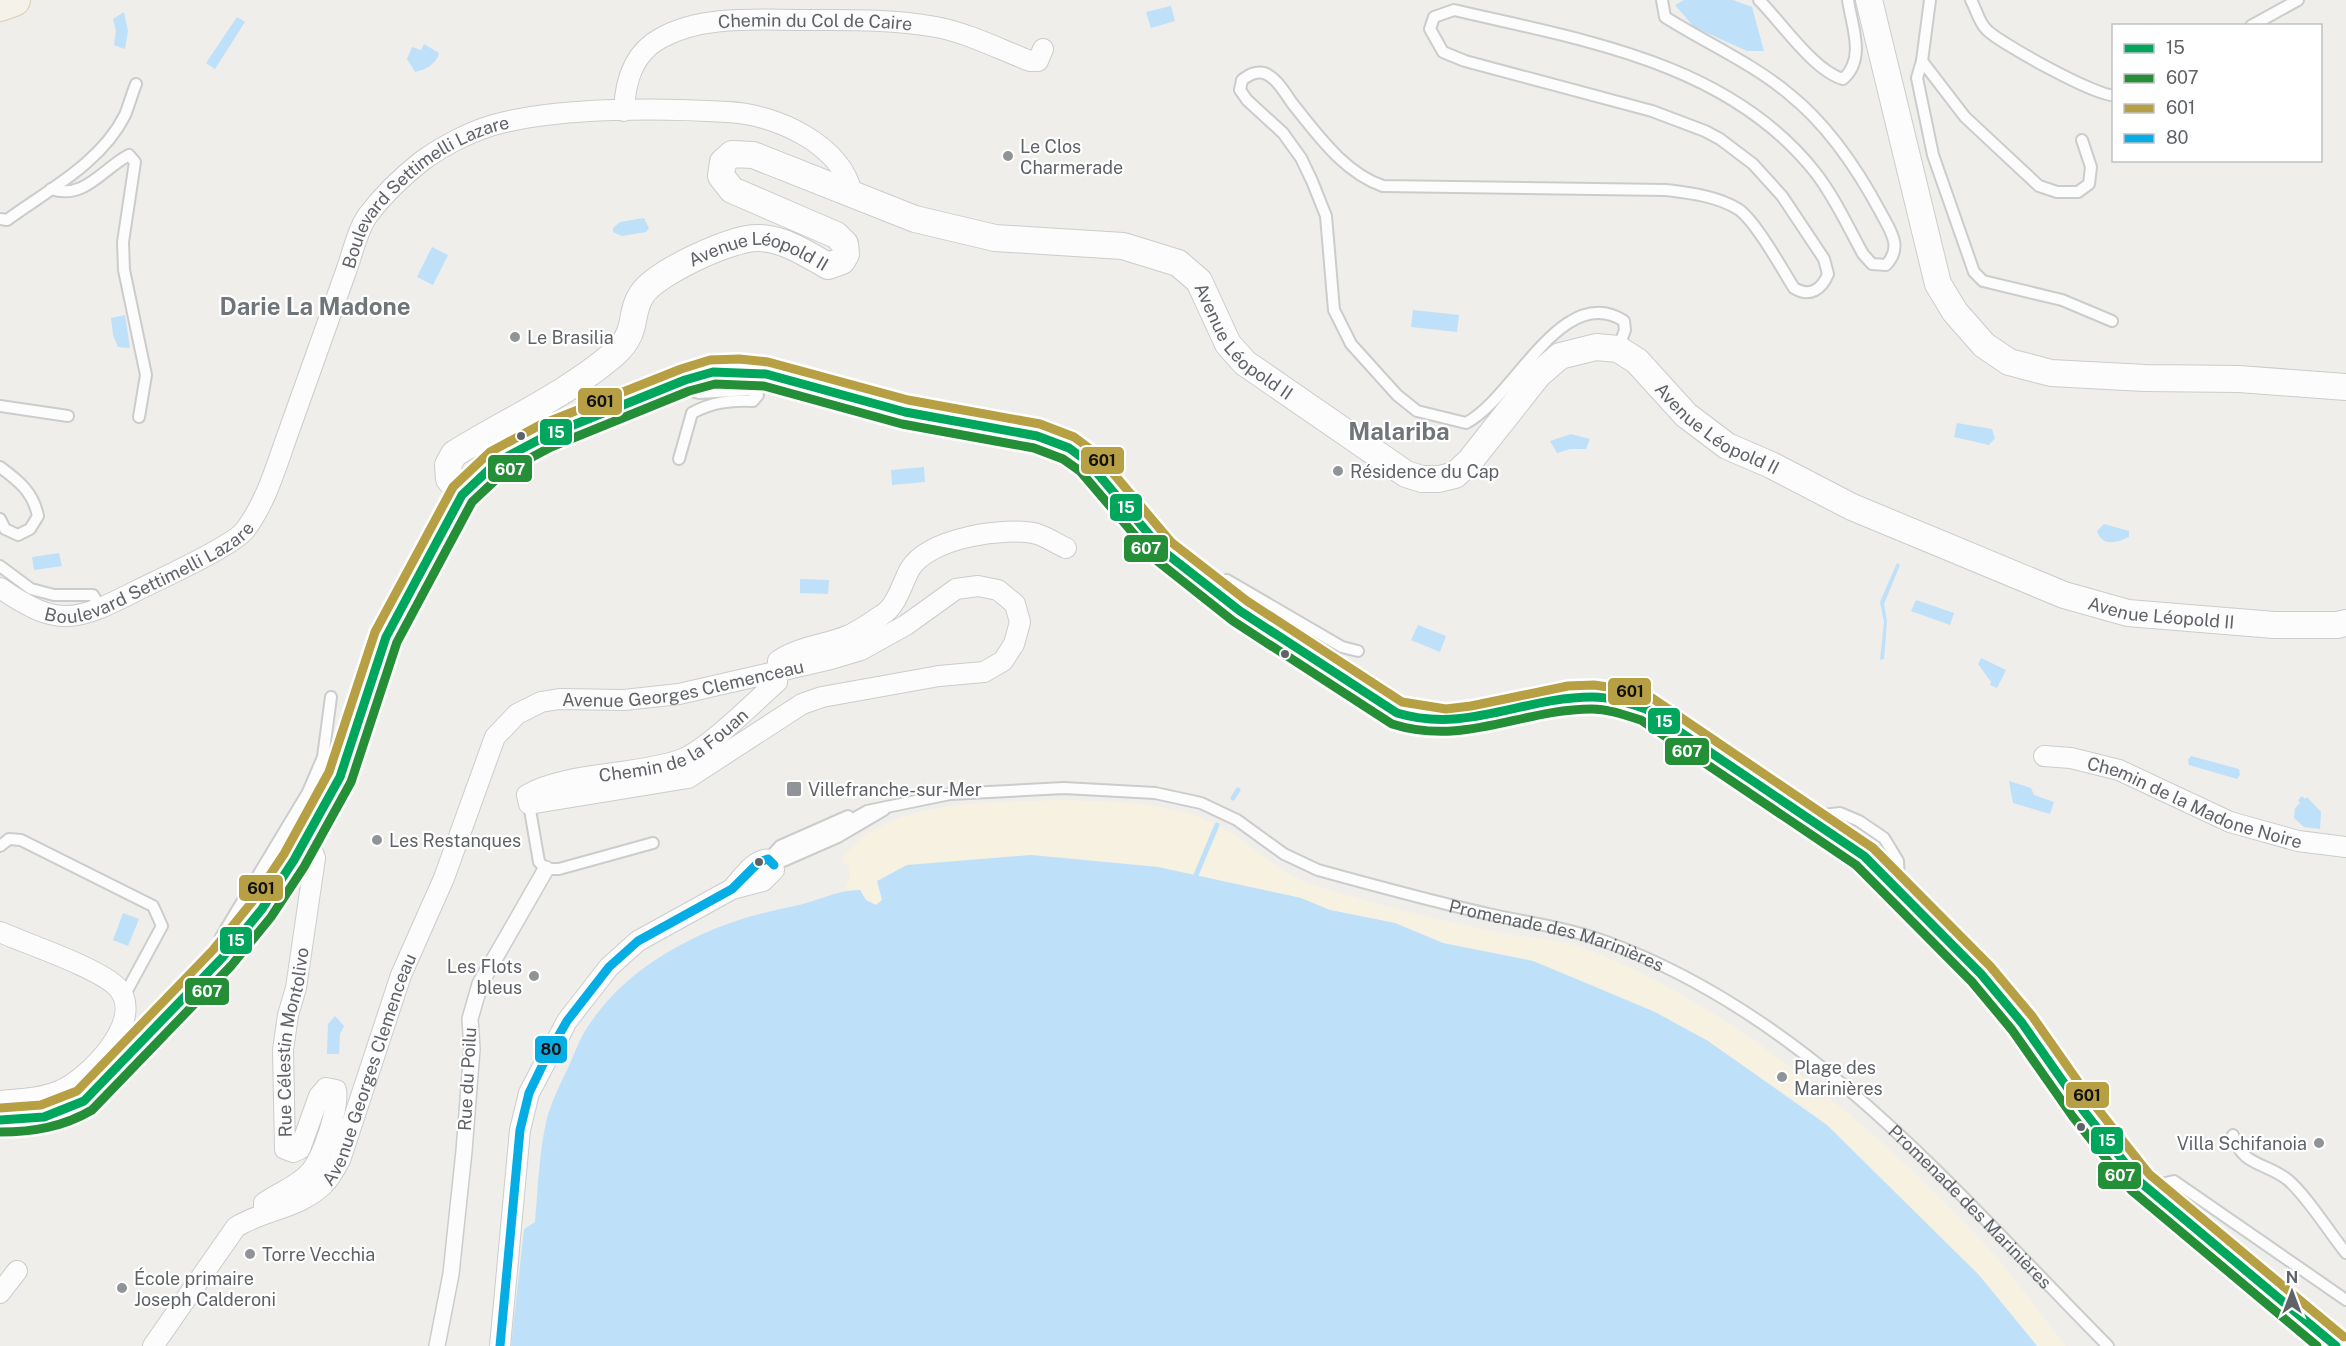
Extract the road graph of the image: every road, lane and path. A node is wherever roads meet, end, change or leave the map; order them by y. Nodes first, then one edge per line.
1 (14, 0) edge
2 (1662, 0) edge
3 (1759, 0) edge
4 (1848, 0) edge
5 (1869, 0) edge
6 (1929, 0) edge
7 (1971, 0) edge
8 (2298, 0) edge
9 (0, 4) edge
10 (2255, 24) edge
11 (1043, 49) dead end
12 (1922, 62) junction
13 (136, 84) dead end
14 (2112, 95) edge
15 (624, 111) junction
16 (2082, 140) dead end
17 (51, 189) junction
18 (852, 193) junction
19 (0, 219) edge
20 (2112, 321) dead end
21 (1618, 349) junction
22 (685, 380) junction
23 (2346, 387) edge
24 (0, 406) edge
25 (68, 416) dead end
26 (139, 417) dead end
27 (679, 459) dead end
28 (0, 467) edge
29 (462, 495) junction
30 (0, 519) edge
31 (1066, 548) dead end
32 (0, 566) edge
33 (1206, 585) junction
34 (0, 588) edge
35 (101, 609) junction
36 (2346, 623) edge
37 (1358, 651) dead end
38 (778, 672) junction
39 (331, 697) dead end
40 (2044, 756) dead end
41 (529, 804) junction
42 (889, 806) junction
43 (307, 837) junction
44 (653, 843) dead end
45 (0, 846) edge
46 (2346, 847) edge
47 (771, 862) junction
48 (546, 869) junction
49 (0, 932) edge
50 (222, 958) junction
51 (123, 998) junction
52 (0, 1101) edge
53 (0, 1120) edge
54 (2233, 1135) dead end
55 (2153, 1195) junction
56 (264, 1213) junction
57 (2346, 1253) edge
58 (17, 1271) dead end
59 (0, 1293) edge
60 (2346, 1300) edge
61 (2104, 1343) edge
62 (153, 1346) edge
63 (437, 1346) edge
64 (500, 1346) edge
65 (2336, 1346) edge

1 - 9 main road
2 - 21 lane
3 - 4 lane
5 - 23 street
6 - 12 lane
7 - 14 lane
8 - 10 lane
11 - 15 street, Chemin du Col de Caire
12 - 16 lane
12 - 20 lane
13 - 17 lane
15 - 18 street, Boulevard Settimelli Lazare
15 - 35 street, Boulevard Settimelli Lazare
17 - 19 lane
17 - 26 lane
18 - 21 street, Avenue Léopold II
18 - 29 street, Avenue Léopold II
21 - 36 street, Avenue Léopold II
22 - 27 lane
22 - 29 main road
22 - 33 main road
24 - 25 lane
28 - 30 lane
29 - 43 main road
31 - 38 street, Chemin de la Fouan
32 - 35 lane
33 - 37 lane
33 - 55 main road
34 - 35 street, Boulevard Settimelli Lazare
38 - 41 street, Chemin de la Fouan
38 - 41 street, Avenue Georges Clemenceau
38 - 56 street, Avenue Georges Clemenceau
39 - 50 lane
40 - 46 street, Chemin de la Madone Noire
41 - 48 lane
42 - 47 lane, Promenade des Marinières
42 - 47 lane, Promenade des Marinières
42 - 61 lane, Promenade des Marinières
43 - 50 main road
43 - 56 street, Rue Célestin Montolivo
44 - 48 lane
45 - 51 lane
47 - 64 street, Promenade des Marinières
48 - 63 street, Rue du Poilu
49 - 51 street
50 - 53 main road
51 - 52 street
54 - 57 lane
55 - 60 lane
55 - 65 main road
56 - 62 street, Avenue Georges Clemenceau
58 - 59 street

